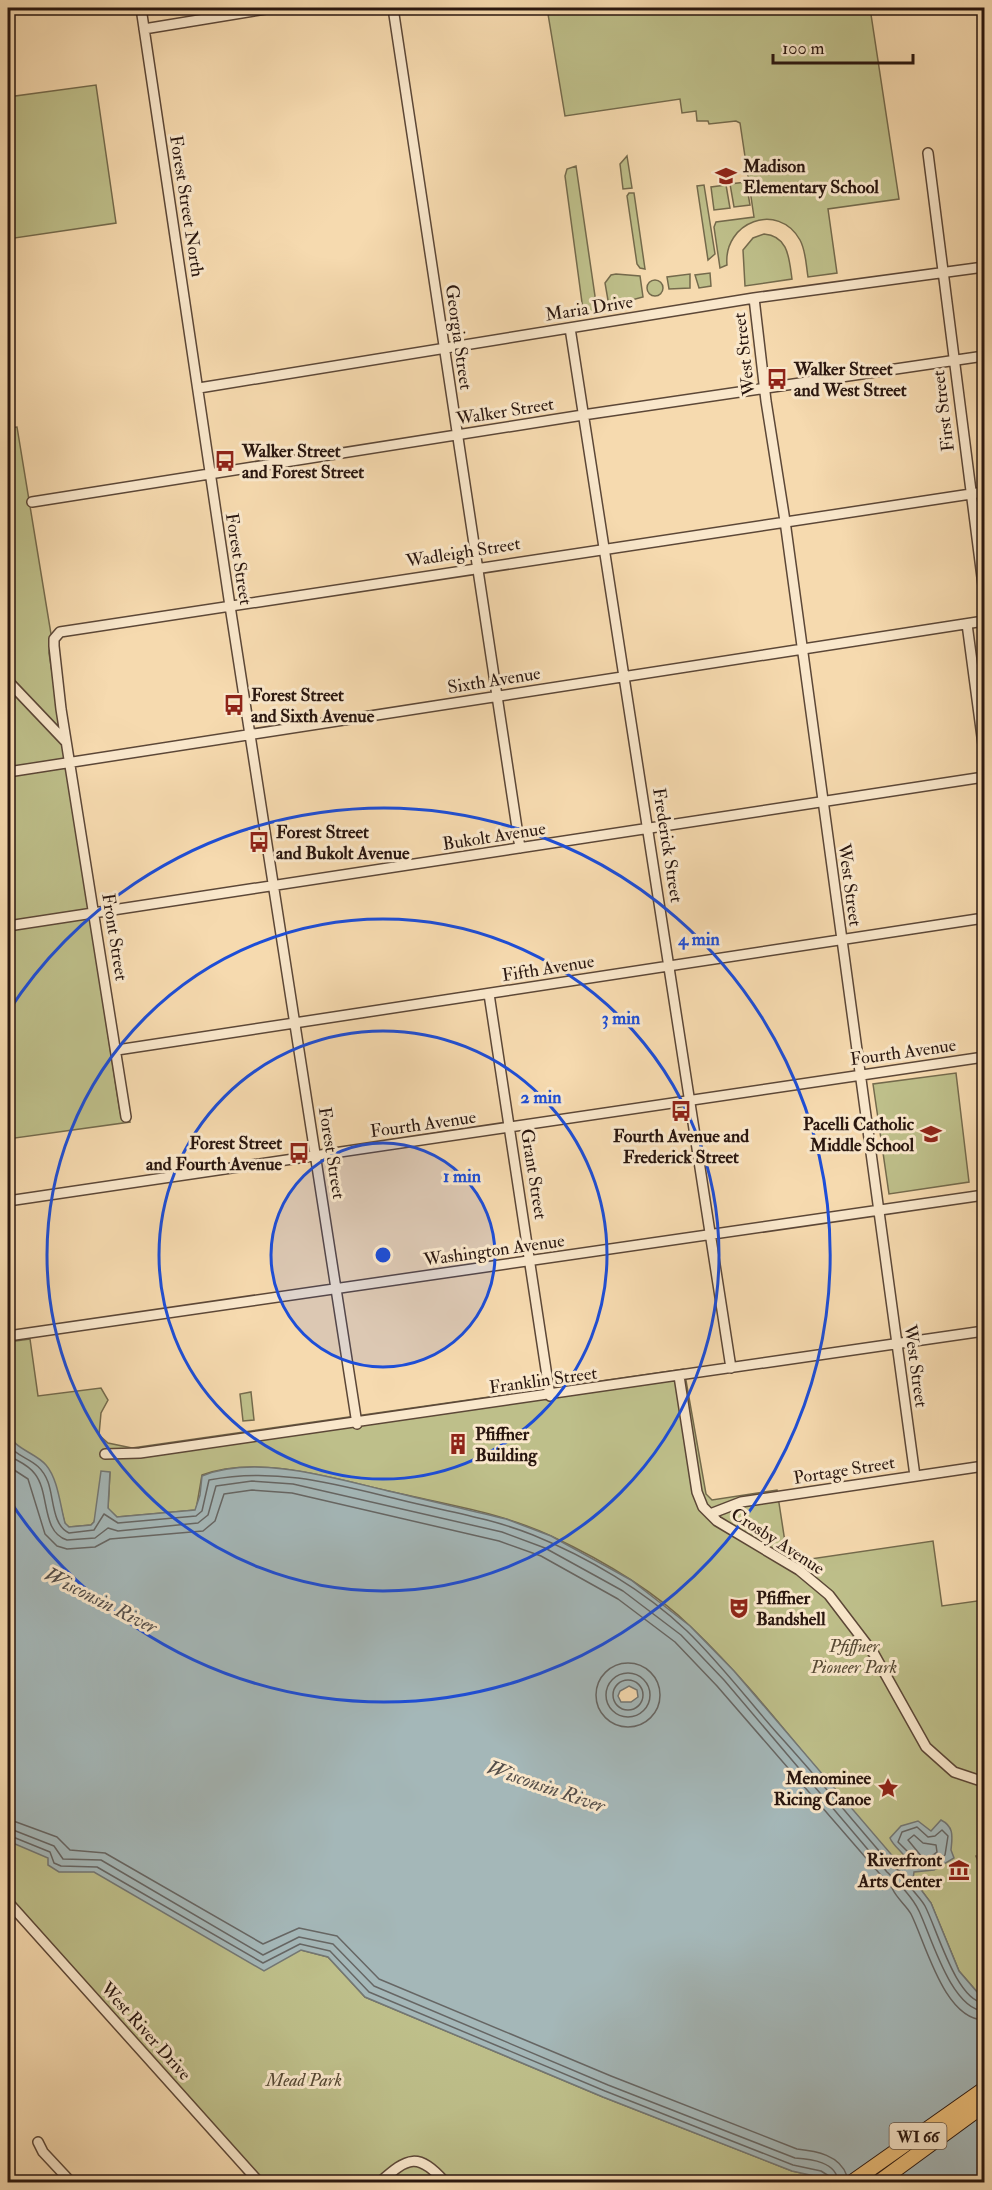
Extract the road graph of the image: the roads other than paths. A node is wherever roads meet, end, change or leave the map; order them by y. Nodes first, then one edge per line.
1 (141, 8) edge
2 (272, 8) edge
3 (393, 8) edge
4 (144, 28) junction
5 (928, 153) dead end
6 (984, 267) edge
7 (942, 273) junction
8 (754, 298) junction
9 (570, 328) junction
10 (444, 347) junction
11 (984, 356) edge
12 (954, 361) junction
13 (199, 388) junction
14 (764, 389) junction
15 (584, 415) junction
16 (456, 435) junction
17 (210, 473) junction
18 (984, 492) edge
19 (970, 494) junction
20 (32, 502) dead end
21 (785, 521) junction
22 (605, 547) junction
23 (477, 567) junction
24 (984, 593) edge
25 (230, 606) junction
26 (984, 621) edge
27 (967, 624) junction
28 (802, 648) junction
29 (624, 677) junction
30 (8, 681) edge
31 (497, 696) junction
32 (250, 735) junction
33 (66, 742) junction
34 (984, 752) edge
35 (69, 762) junction
36 (8, 772) edge
37 (984, 777) edge
38 (823, 801) junction
39 (649, 830) junction
40 (520, 848) junction
41 (274, 886) junction
42 (94, 912) junction
43 (984, 918) edge
44 (8, 926) edge
45 (841, 939) junction
46 (669, 965) junction
47 (489, 994) junction
48 (295, 1024) junction
49 (117, 1050) junction
50 (984, 1057) edge
51 (859, 1075) junction
52 (691, 1102) junction
53 (126, 1117) dead end
54 (510, 1129) junction
55 (315, 1156) junction
56 (984, 1195) edge
57 (8, 1201) edge
58 (878, 1211) junction
59 (712, 1235) junction
60 (530, 1261) junction
61 (336, 1290) junction
62 (984, 1331) edge
63 (8, 1336) edge
64 (897, 1344) junction
65 (731, 1368) junction
66 (679, 1376) junction
67 (550, 1396) junction
68 (357, 1424) junction
69 (105, 1454) dead end
70 (984, 1466) edge
71 (915, 1476) junction
72 (710, 1514) junction
73 (984, 1782) edge
74 (8, 1902) edge
75 (984, 2089) edge
76 (984, 2105) edge
77 (38, 2142) dead end
78 (71, 2182) edge
79 (259, 2182) edge
80 (380, 2182) edge
81 (445, 2182) edge
82 (852, 2182) edge
83 (879, 2182) edge

1 - 4 street
2 - 4 street
3 - 10 street, Georgia Street
4 - 13 street, Forest Street North
5 - 7 street, First Street
6 - 7 street, Maria Drive
7 - 8 street, Maria Drive
7 - 12 street, First Street
8 - 9 street, Maria Drive
8 - 14 street, West Street
9 - 10 street, Maria Drive
9 - 15 street, Frederick Street
10 - 13 street, Maria Drive
10 - 16 street, Georgia Street
11 - 12 street, Walker Street
12 - 14 street, Walker Street
12 - 19 street, First Street
13 - 17 street, Forest Street
14 - 15 street, Walker Street
14 - 21 street, West Street
15 - 16 street, Walker Street
15 - 22 street, Frederick Street
16 - 17 street, Walker Street
16 - 23 street, Georgia Street
17 - 20 street, Walker Street
17 - 25 street, Forest Street
18 - 19 street, Wadleigh Street
19 - 21 street, Wadleigh Street
19 - 24 street, First Street
21 - 22 street, Wadleigh Street
21 - 28 street, West Street
22 - 23 street, Wadleigh Street
22 - 29 street, Frederick Street
23 - 25 street, Wadleigh Street
23 - 31 street, Georgia Street
25 - 32 street, Forest Street
25 - 33 street, Wadleigh Street
26 - 27 street, Sixth Avenue
27 - 28 street, Sixth Avenue
27 - 34 street
28 - 29 street, Sixth Avenue
28 - 38 street, West Street
29 - 31 street, Sixth Avenue
29 - 39 street, Frederick Street
30 - 33 street
31 - 32 street, Sixth Avenue
31 - 40 street, Georgia Street
32 - 35 street, Sixth Avenue
32 - 41 street
33 - 35 street, Front Street
35 - 36 street, Sixth Avenue
35 - 42 street, Front Street
37 - 38 street, Bukolt Avenue
38 - 39 street, Bukolt Avenue
38 - 45 street, West Street
39 - 40 street, Bukolt Avenue
39 - 46 street, Frederick Street
40 - 41 street, Bukolt Avenue
41 - 42 street, Bukolt Avenue
41 - 48 street, Forest Street
42 - 44 street, Bukolt Avenue
42 - 49 street, Front Street
43 - 45 street, Fifth Avenue
45 - 46 street, Fifth Avenue
45 - 51 street, West Street
46 - 47 street, Fifth Avenue
46 - 52 street, Frederick Street
47 - 48 street, Fifth Avenue
47 - 54 street, Grant Street
48 - 49 street, Fifth Avenue
48 - 55 street, Forest Street
49 - 53 street, Front Street
50 - 51 street, Fourth Avenue
51 - 52 street, Fourth Avenue
51 - 58 street, West Street
52 - 54 street, Fourth Avenue
52 - 59 street, Frederick Street
54 - 55 street, Fourth Avenue
54 - 60 street, Grant Street
55 - 57 street, Fourth Avenue
55 - 61 street, Forest Street
56 - 58 street, Washington Avenue
58 - 59 street, Washington Avenue
58 - 64 street, West Street
59 - 60 street, Washington Avenue
59 - 65 street, Frederick Street
60 - 61 street, Washington Avenue
60 - 67 street, Grant Street
61 - 63 street, Washington Avenue
61 - 68 street, Forest Street
62 - 64 street, Franklin Street
64 - 65 street, Franklin Street
64 - 71 street, West Street
65 - 66 street, Franklin Street
66 - 67 street, Franklin Street
66 - 72 street, Crosby Avenue
67 - 68 street, Franklin Street
68 - 69 street, Franklin Street
70 - 71 street, Portage Street
71 - 72 street, Portage Street
72 - 73 street, Crosby Avenue
74 - 79 street, West River Drive
75 - 82 main road, WI 66
76 - 83 main road, WI 66
77 - 78 street
80 - 81 street

